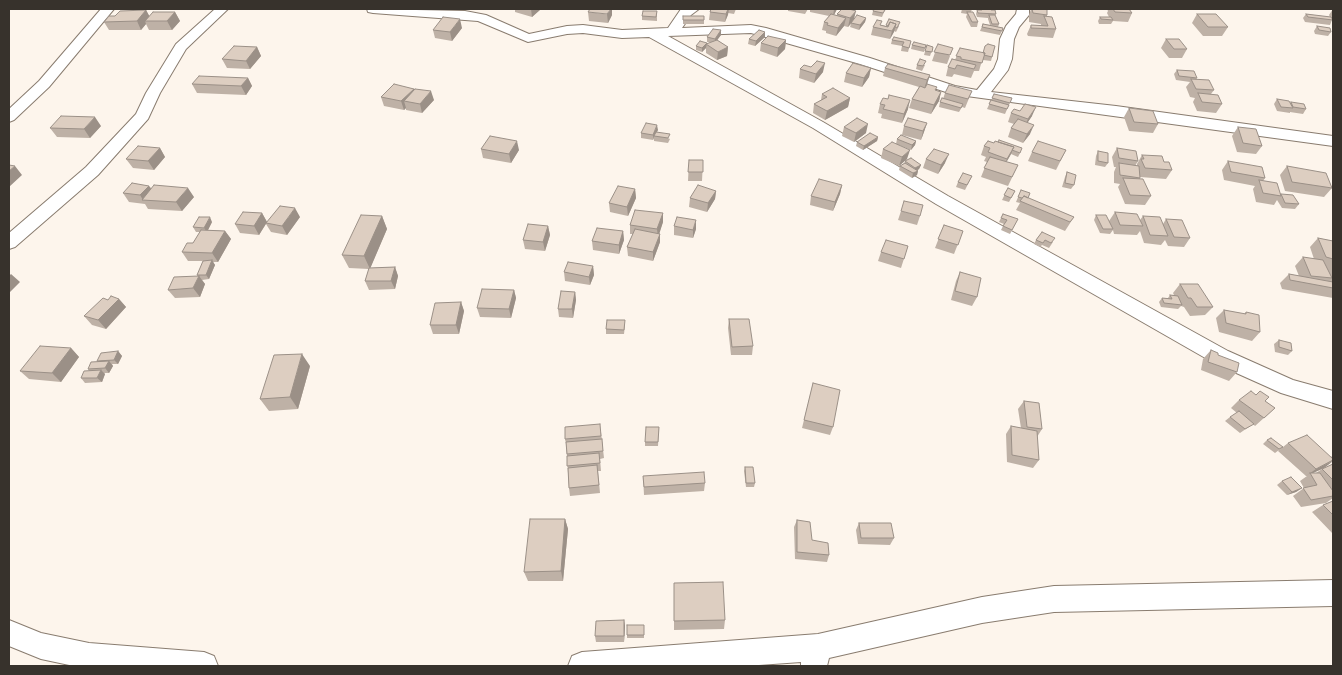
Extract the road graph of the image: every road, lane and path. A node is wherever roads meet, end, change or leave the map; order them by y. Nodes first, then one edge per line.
1 (108, 9) edge
2 (222, 9) edge
3 (373, 9) edge
4 (693, 9) edge
5 (1023, 9) edge
6 (673, 31) junction
7 (650, 32) junction
8 (1001, 70) junction
9 (981, 96) junction
10 (1032, 102) junction
11 (9, 117) edge
12 (1333, 141) edge
13 (9, 243) edge
14 (1333, 400) edge
15 (1333, 593) edge
16 (9, 633) edge
17 (816, 656) edge
18 (204, 666) edge
19 (582, 666) edge

1 - 11 street
2 - 13 street
3 - 7 street
4 - 6 street
5 - 8 street
6 - 7 street
6 - 9 street
7 - 14 street
8 - 9 street
8 - 10 street
9 - 10 street
10 - 12 street
15 - 17 street
16 - 18 street
17 - 19 street

